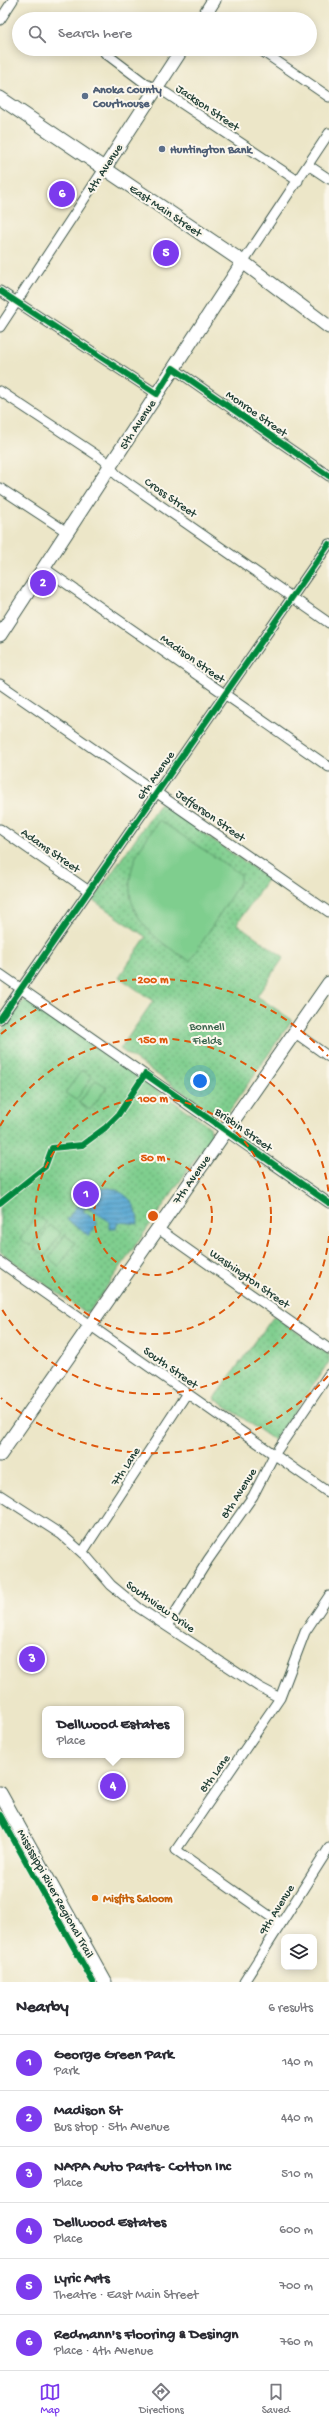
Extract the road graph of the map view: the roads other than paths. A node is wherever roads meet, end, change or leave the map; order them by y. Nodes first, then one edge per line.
1 (13, 0) edge
2 (214, 0) edge
3 (210, 12) edge
4 (0, 20) edge
5 (109, 56) edge
6 (178, 56) edge
7 (269, 56) edge
8 (157, 88) junction
9 (329, 96) edge
10 (0, 98) edge
11 (329, 133) edge
12 (308, 165) junction
13 (104, 168) junction
14 (329, 179) edge
15 (298, 181) junction
16 (243, 262) junction
17 (0, 291) edge
18 (16, 302) junction
19 (0, 327) edge
20 (329, 327) edge
21 (173, 368) junction
22 (0, 391) edge
23 (157, 394) junction
24 (110, 466) junction
25 (329, 476) edge
26 (0, 488) edge
27 (67, 532) junction
28 (329, 544) edge
29 (44, 568) junction
30 (292, 597) junction
31 (329, 623) edge
32 (0, 635) edge
33 (0, 684) edge
34 (225, 694) junction
35 (329, 767) edge
36 (157, 792) junction
37 (0, 829) edge
38 (89, 891) junction
39 (329, 912) edge
40 (0, 974) edge
41 (329, 982) edge
42 (21, 989) junction
43 (0, 1019) edge
44 (294, 1032) junction
45 (329, 1057) edge
46 (226, 1130) junction
47 (329, 1203) edge
48 (157, 1228) junction
49 (0, 1262) edge
50 (89, 1325) junction
51 (329, 1349) edge
52 (329, 1374) edge
53 (187, 1393) junction
54 (0, 1455) edge
55 (274, 1455) junction
56 (329, 1492) edge
57 (0, 1495) edge
58 (82, 1553) junction
59 (329, 1596) edge
60 (167, 1626) junction
61 (280, 1698) junction
62 (1, 1799) edge
63 (329, 1848) edge
64 (281, 1924) junction
65 (105, 1982) edge
66 (244, 1982) edge

1 - 4 street
2 - 3 main road
5 - 8 street, Jackson Street
6 - 8 main road, 4th Avenue
7 - 9 street
8 - 13 main road, 4th Avenue
8 - 15 street, Jackson Street
10 - 13 main road, East Main Street
11 - 12 street, 5th Avenue
12 - 14 street
12 - 15 street, 5th Avenue
13 - 16 main road, East Main Street
13 - 18 street, 4th Avenue
15 - 16 street, 5th Avenue
16 - 20 main road, East Main Street
16 - 21 main road, 5th Avenue
17 - 18 street
18 - 19 street, 4th Avenue
18 - 23 street
21 - 23 main road, 5th Avenue
21 - 25 street, Monroe Street
22 - 24 street, Cross Street
23 - 24 main road, 5th Avenue
24 - 27 main road, 5th Avenue
24 - 30 street, Cross Street
26 - 27 street
27 - 29 main road, 5th Avenue
28 - 30 street, 6th Avenue
29 - 32 main road, 5th Avenue
29 - 34 street, Madison Street
30 - 31 street, Cross Street
30 - 34 street, 6th Avenue
33 - 36 street, Jefferson Street
34 - 35 street, Madison Street
34 - 36 street, 6th Avenue
36 - 38 street, 6th Avenue
36 - 39 street, Jefferson Street
37 - 38 street, Adams Street
38 - 42 street, 6th Avenue
40 - 42 street, Brisbin Street
41 - 44 main road, 7th Avenue
42 - 43 street, 6th Avenue
42 - 46 street, Brisbin Street
44 - 45 street
44 - 46 main road, 7th Avenue
46 - 47 street, Brisbin Street
46 - 48 main road, 7th Avenue
48 - 50 main road, 7th Avenue
48 - 51 street, Washington Street
49 - 50 street, South Street
50 - 53 street, South Street
50 - 54 main road, 7th Avenue
52 - 55 street, 8th Avenue
53 - 55 street, South Street
53 - 58 street, 7th Lane
55 - 56 street, South Street
55 - 60 street, 8th Avenue
57 - 58 street, Southview Drive
58 - 60 street, Southview Drive
59 - 61 street, 8th Lane
60 - 61 street, Southview Drive
61 - 64 street, 8th Lane
62 - 65 main road
63 - 64 street, 9th Avenue
64 - 66 street, 9th Avenue

